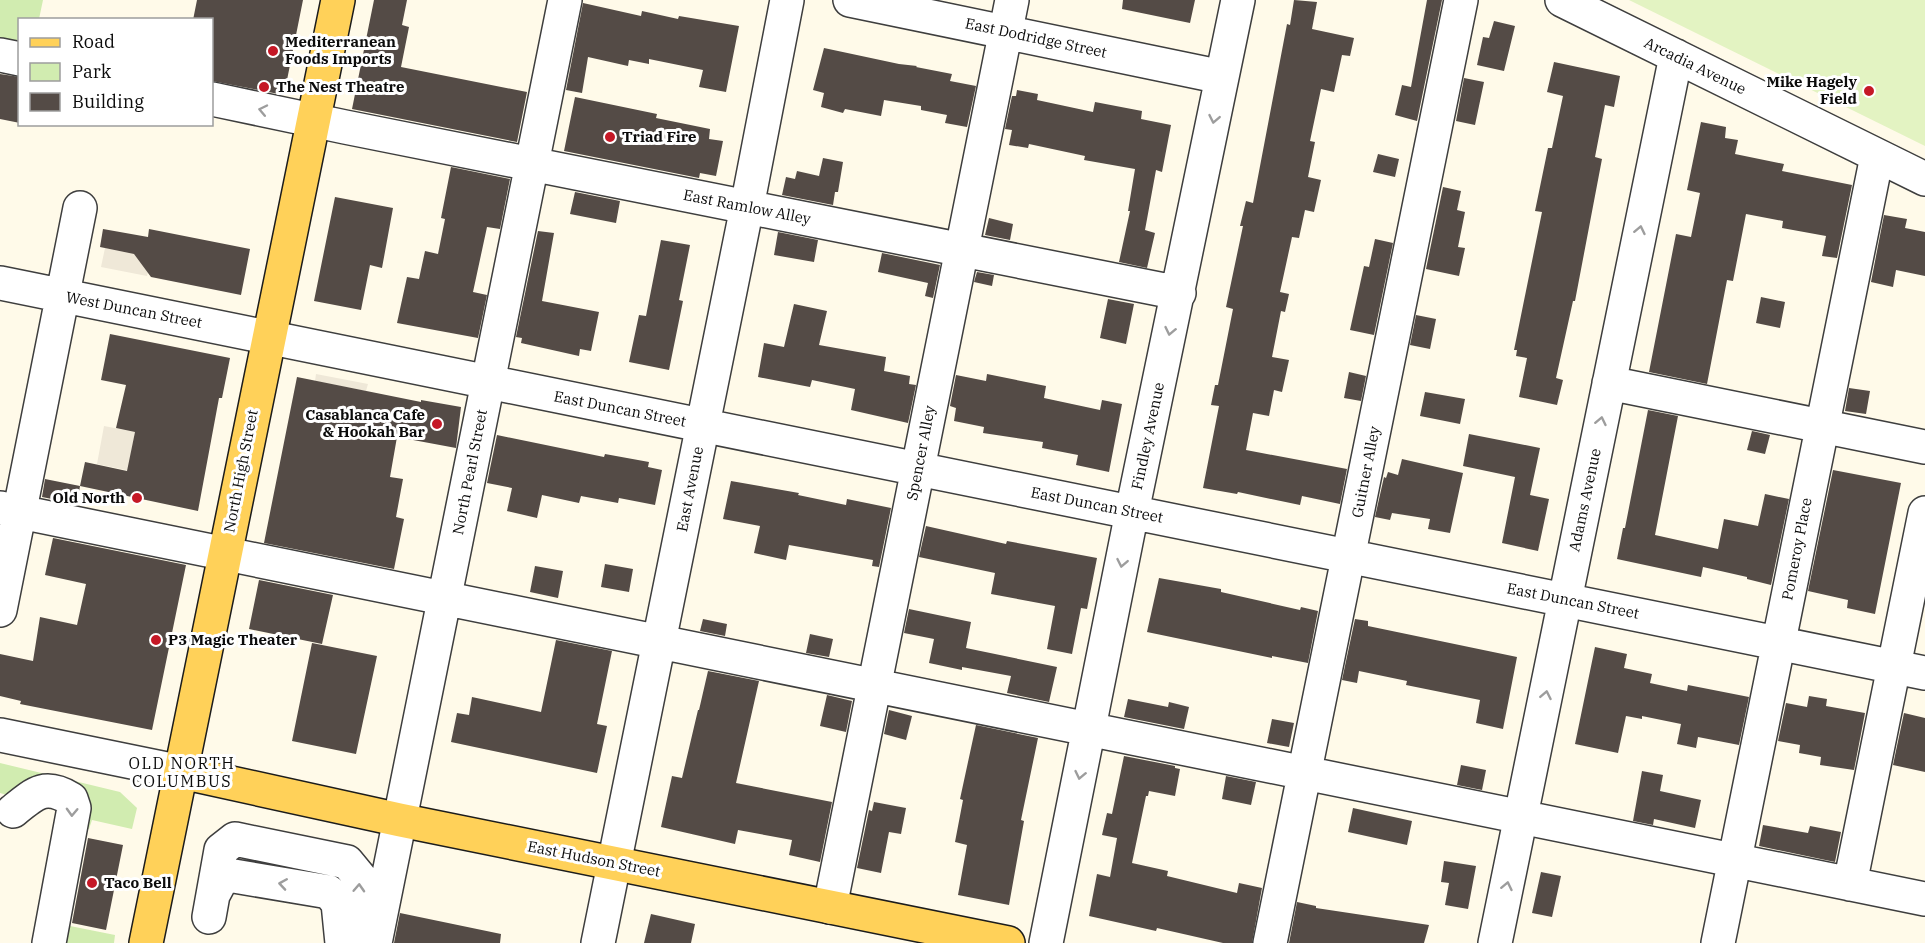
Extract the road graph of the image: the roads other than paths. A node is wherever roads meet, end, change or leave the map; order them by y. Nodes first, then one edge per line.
1 (338, 0) edge
2 (565, 0) edge
3 (787, 0) edge
4 (850, 0) edge
5 (1012, 0) edge
6 (1238, 0) edge
7 (1461, 0) edge
8 (1575, 3) edge
9 (1006, 32) junction
10 (0, 55) edge
11 (1676, 56) junction
12 (18, 59) edge
13 (1222, 77) junction
14 (213, 99) edge
15 (314, 121) junction
16 (1877, 156) junction
17 (532, 164) junction
18 (1925, 180) edge
19 (747, 207) junction
20 (80, 208) dead end
21 (962, 250) junction
22 (0, 283) edge
23 (1179, 293) junction
24 (63, 296) junction
25 (268, 337) junction
26 (488, 382) junction
27 (1609, 383) junction
28 (703, 425) junction
29 (1822, 426) junction
30 (1925, 447) edge
31 (918, 469) junction
32 (10, 510) edge
33 (1132, 512) junction
34 (1925, 513) edge
35 (225, 554) junction
36 (1349, 556) junction
37 (445, 598) junction
38 (1565, 600) junction
39 (0, 610) edge
40 (659, 642) junction
41 (1778, 643) junction
42 (1910, 670) edge
43 (875, 686) junction
44 (1090, 729) junction
45 (0, 735) edge
46 (181, 772) junction
47 (1305, 773) junction
48 (13, 811) dead end
49 (1521, 817) junction
50 (400, 820) junction
51 (1735, 860) junction
52 (615, 864) junction
53 (1850, 884) junction
54 (1925, 899) edge
55 (211, 906) dead end
56 (830, 907) junction
57 (49, 943) edge
58 (146, 943) edge
59 (342, 943) edge
60 (375, 943) edge
61 (598, 943) edge
62 (1008, 943) edge
63 (1046, 943) edge
64 (1270, 943) edge
65 (1495, 943) edge
66 (1718, 943) edge

1 - 15 main road, North High Street
2 - 17 street, North Pearl Street
3 - 19 street, East Avenue
4 - 9 street, East Dodridge Street
5 - 9 street, Spencer Alley
6 - 13 street, Findley Avenue
7 - 36 street, Guitner Alley
8 - 11 street, Arcadia Avenue
9 - 13 street, East Dodridge Street
9 - 21 street, Spencer Alley
10 - 12 street
11 - 16 street, Arcadia Avenue
27 -> 11 street, Adams Avenue
13 -> 23 street, Findley Avenue
15 -> 14 street, East Ramlow Alley
15 - 17 street, East Ramlow Alley
15 - 25 main road, North High Street
16 - 18 street, Arcadia Avenue
16 - 29 street, Pomeroy Place
17 - 19 street, East Ramlow Alley
17 - 26 street, North Pearl Street
19 - 21 street, East Ramlow Alley
19 - 28 street, East Avenue
20 - 24 street
21 - 23 street, East Ramlow Alley
21 - 31 street, Spencer Alley
22 - 24 street, West Duncan Street
23 -> 33 street, Findley Avenue
24 - 25 street, West Duncan Street
24 - 32 street
25 - 26 street, East Duncan Street
25 - 35 main road, North High Street
26 - 28 street, East Duncan Street
26 - 37 street, North Pearl Street
27 - 29 street
38 -> 27 street, Adams Avenue
28 - 31 street, East Duncan Street
28 - 40 street, East Avenue
29 - 30 street
29 - 41 street, Pomeroy Place
31 - 33 street, East Duncan Street
31 - 43 street, Spencer Alley
32 - 35 street
32 - 39 street
33 - 36 street, East Duncan Street
33 -> 44 street, Findley Avenue
34 - 42 street
35 - 37 street
35 - 46 main road, North High Street
36 - 38 street, East Duncan Street
36 - 47 street, Guitner Alley
37 - 40 street
37 - 50 street, North Pearl Street
38 - 41 street, East Duncan Street
49 -> 38 street, Adams Avenue
40 - 43 street
40 - 52 street, East Avenue
41 - 42 street, East Duncan Street
41 - 51 street, Pomeroy Place
42 - 53 street
43 - 44 street
43 - 56 street, Spencer Alley
44 - 47 street
44 -> 63 street, Findley Avenue
45 - 46 street
46 - 50 main road, East Hudson Street
46 - 58 main road, North High Street
47 - 49 street
47 - 64 street, Guitner Alley
48 -> 57 street
49 - 51 street
65 -> 49 street, Adams Avenue
50 - 52 main road, East Hudson Street
50 - 60 street, North Pearl Street
51 - 53 street
51 - 66 street, Pomeroy Place
52 - 56 main road, East Hudson Street
52 - 61 street, East Avenue
53 - 54 street
59 -> 55 street
56 - 62 main road, East Hudson Street

